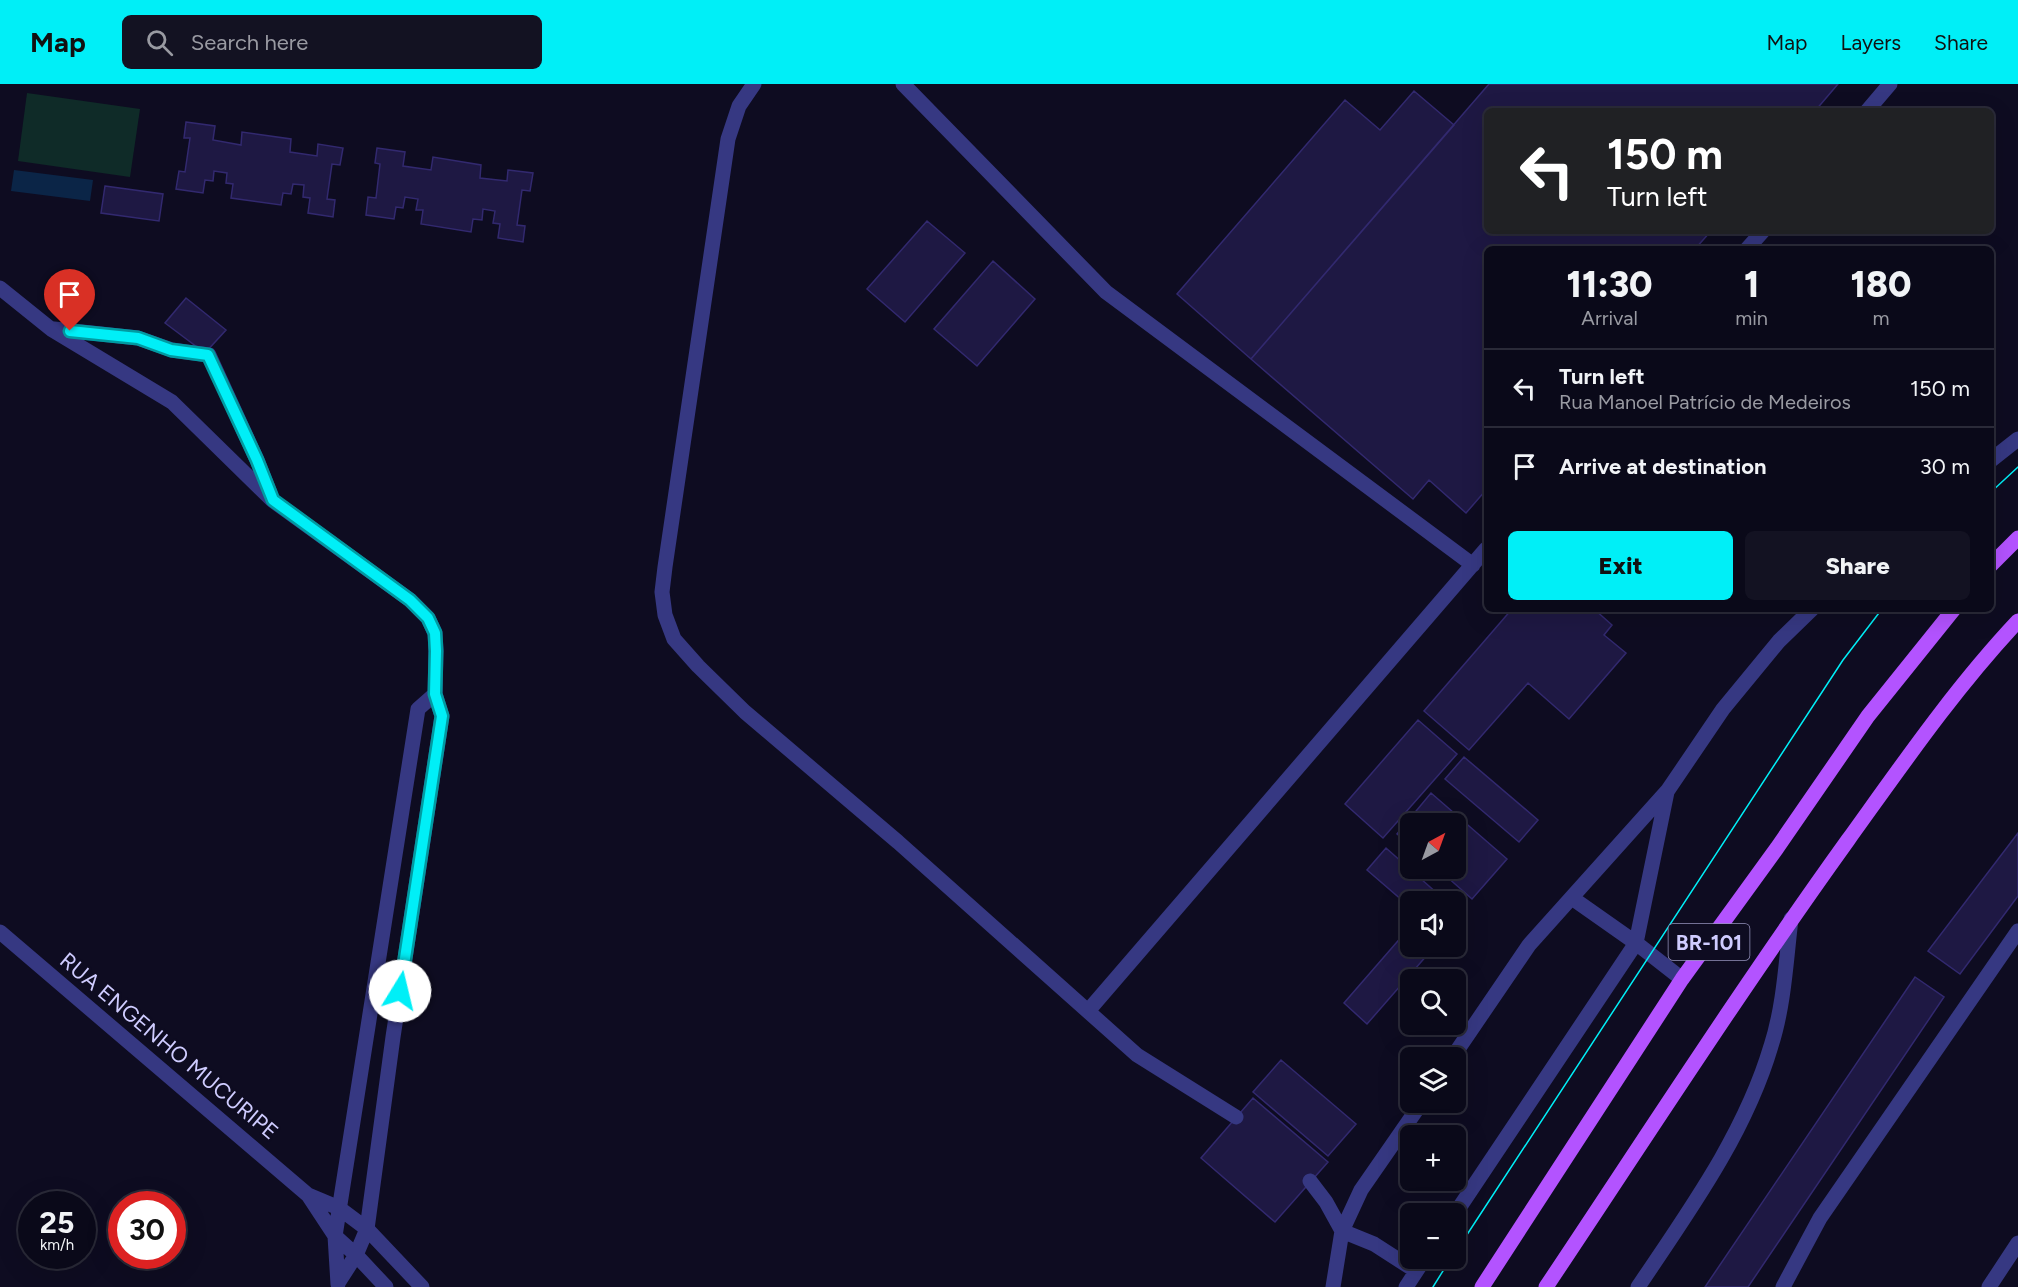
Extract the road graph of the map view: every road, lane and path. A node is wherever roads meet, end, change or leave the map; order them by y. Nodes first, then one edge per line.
1 (740, 84) edge
2 (754, 84) edge
3 (903, 84) edge
4 (1890, 84) edge
5 (739, 106) junction
6 (1870, 108) edge
7 (1760, 234) edge
8 (1750, 246) edge
9 (0, 288) edge
10 (51, 329) junction
11 (2018, 439) edge
12 (1994, 458) edge
13 (273, 500) junction
14 (2018, 538) edge
15 (1484, 551) edge
16 (1994, 562) edge
17 (1473, 565) junction
18 (1809, 612) edge
19 (1952, 612) edge
20 (2018, 621) edge
21 (435, 694) junction
22 (1668, 790) junction
23 (1572, 898) junction
24 (1791, 919) junction
25 (2018, 931) edge
26 (0, 932) edge
27 (1636, 943) junction
28 (1682, 980) junction
29 (1088, 1011) junction
30 (367, 1035) junction
31 (393, 1037) junction
32 (1459, 1047) edge
33 (1414, 1113) edge
34 (1236, 1117) dead end
35 (1310, 1181) dead end
36 (308, 1195) junction
37 (1462, 1203) edge
38 (339, 1208) junction
39 (367, 1229) junction
40 (1342, 1231) junction
41 (335, 1236) junction
42 (2018, 1243) edge
43 (356, 1255) junction
44 (1400, 1256) edge
45 (1418, 1269) edge
46 (338, 1285) edge
47 (386, 1287) edge
48 (422, 1287) edge
49 (1333, 1287) edge
50 (1406, 1287) edge
51 (1482, 1287) edge
52 (1546, 1287) edge
53 (1638, 1287) edge
54 (1783, 1287) edge
55 (1989, 1287) edge

1 - 5 street
2 - 5 street
3 - 17 street
4 - 6 street
5 - 29 street
7 - 8 street
9 - 10 street
10 - 13 street
10 - 13 street
11 - 12 street
13 - 21 street
14 - 16 main road
15 - 17 street
17 - 29 street
18 - 22 street
19 - 28 main road, BR-101 / BR-101
20 - 24 main road, BR-101 / BR-101
21 - 30 street
21 - 31 street
22 - 23 street
22 - 27 street
23 - 27 street
23 - 32 street
24 - 52 main road, BR-101 / BR-101
24 - 53 street
25 - 54 street
26 - 36 street, RUA ENGENHO MUCURIPE
27 - 28 street
27 - 37 street
28 - 51 main road, BR-101 / BR-101
29 - 34 street
30 - 31 street
30 - 38 street
31 - 39 street
33 - 40 street
35 - 40 street
36 - 38 street, RUA ENGENHO MUCURIPE
36 - 41 street, RUA ENGENHO MUCURIPE
38 - 39 street, RUA ENGENHO MUCURIPE
38 - 41 street
39 - 43 street
39 - 48 street, RUA ENGENHO MUCURIPE
40 - 44 street
40 - 49 street
41 - 43 street, RUA ENGENHO MUCURIPE
41 - 46 street
42 - 55 street
43 - 46 street
43 - 47 street, RUA ENGENHO MUCURIPE
45 - 50 street

